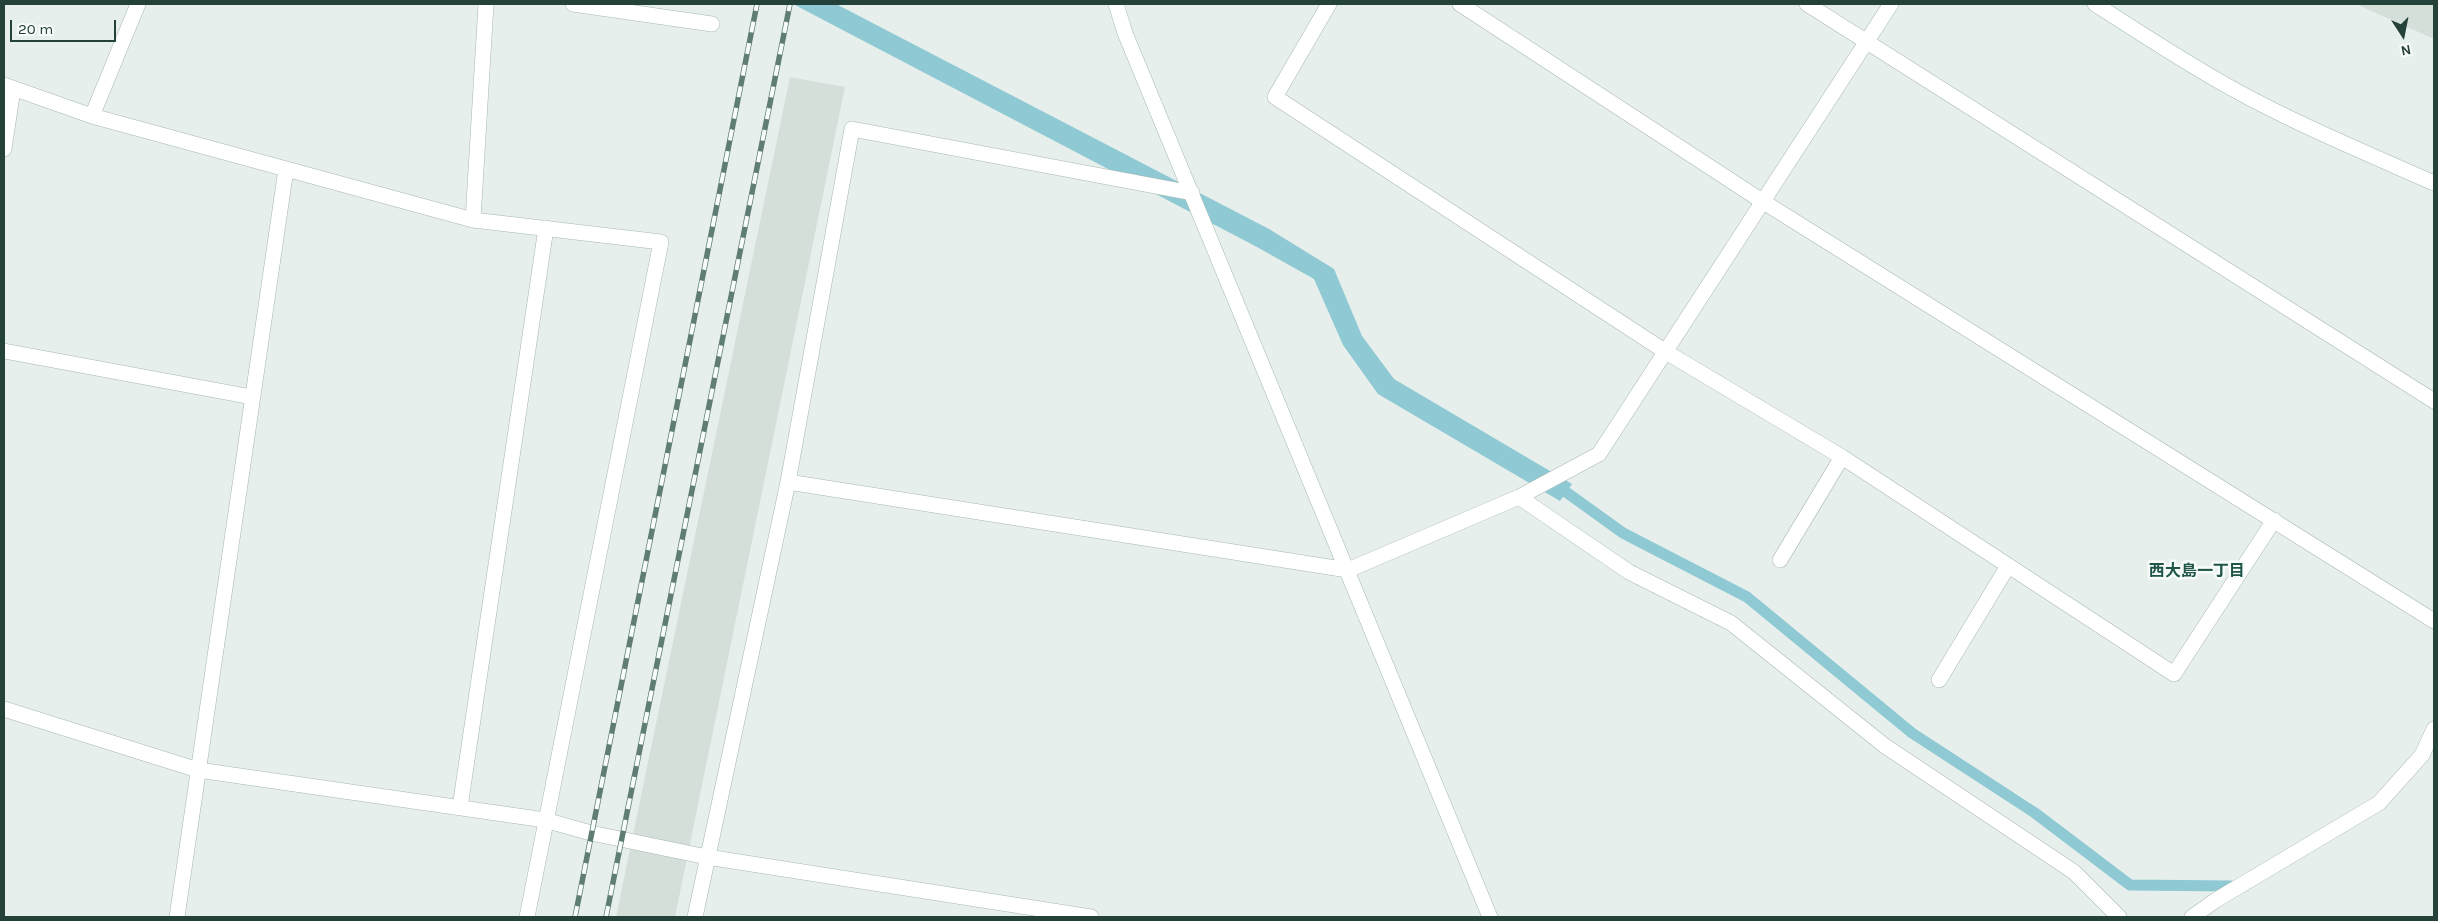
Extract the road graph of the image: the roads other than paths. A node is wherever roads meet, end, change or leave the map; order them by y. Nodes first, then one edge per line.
1 (138, 4) edge
2 (486, 4) edge
3 (572, 4) edge
4 (1116, 4) edge
5 (1329, 4) edge
6 (1460, 4) edge
7 (1807, 4) edge
8 (1891, 4) edge
9 (2095, 4) edge
10 (712, 24) dead end
11 (1866, 42) junction
12 (8, 87) edge
13 (92, 116) junction
14 (4, 149) edge
15 (286, 169) junction
16 (2434, 183) edge
17 (1192, 193) junction
18 (1762, 201) junction
19 (473, 220) junction
20 (546, 228) junction
21 (4, 351) edge
22 (1666, 352) junction
23 (252, 397) junction
24 (2434, 401) edge
25 (1842, 457) junction
26 (788, 482) junction
27 (1519, 497) junction
28 (2274, 520) junction
29 (1780, 560) dead end
30 (2008, 566) junction
31 (1348, 570) junction
32 (2434, 622) edge
33 (1940, 680) dead end
34 (4, 709) edge
35 (2434, 729) edge
36 (198, 770) junction
37 (460, 807) junction
38 (546, 820) junction
39 (707, 857) junction
40 (177, 917) edge
41 (528, 917) edge
42 (694, 917) edge
43 (1090, 917) edge
44 (1490, 917) edge
45 (2119, 917) edge
46 (2192, 917) edge

1 - 13 street
2 - 19 street
3 - 10 street
4 - 17 street
5 - 22 street
6 - 18 street
7 - 11 street
8 - 11 street
9 - 16 street
11 - 18 street
11 - 24 street
12 - 13 street
12 - 14 street
13 - 15 street
15 - 19 street
15 - 23 street
17 - 26 street
17 - 31 street
18 - 22 street
18 - 28 street
19 - 20 street
20 - 37 street
20 - 38 street
21 - 23 street
22 - 25 street
22 - 27 street
23 - 36 street
25 - 29 street
25 - 30 street
26 - 31 street
26 - 39 street
27 - 31 street
27 - 45 street
28 - 30 street
28 - 32 street
30 - 33 street
31 - 44 street
34 - 36 street
35 - 46 street
36 - 37 street
36 - 40 street
37 - 38 street
38 - 39 street
38 - 41 street
39 - 42 street
39 - 43 street

